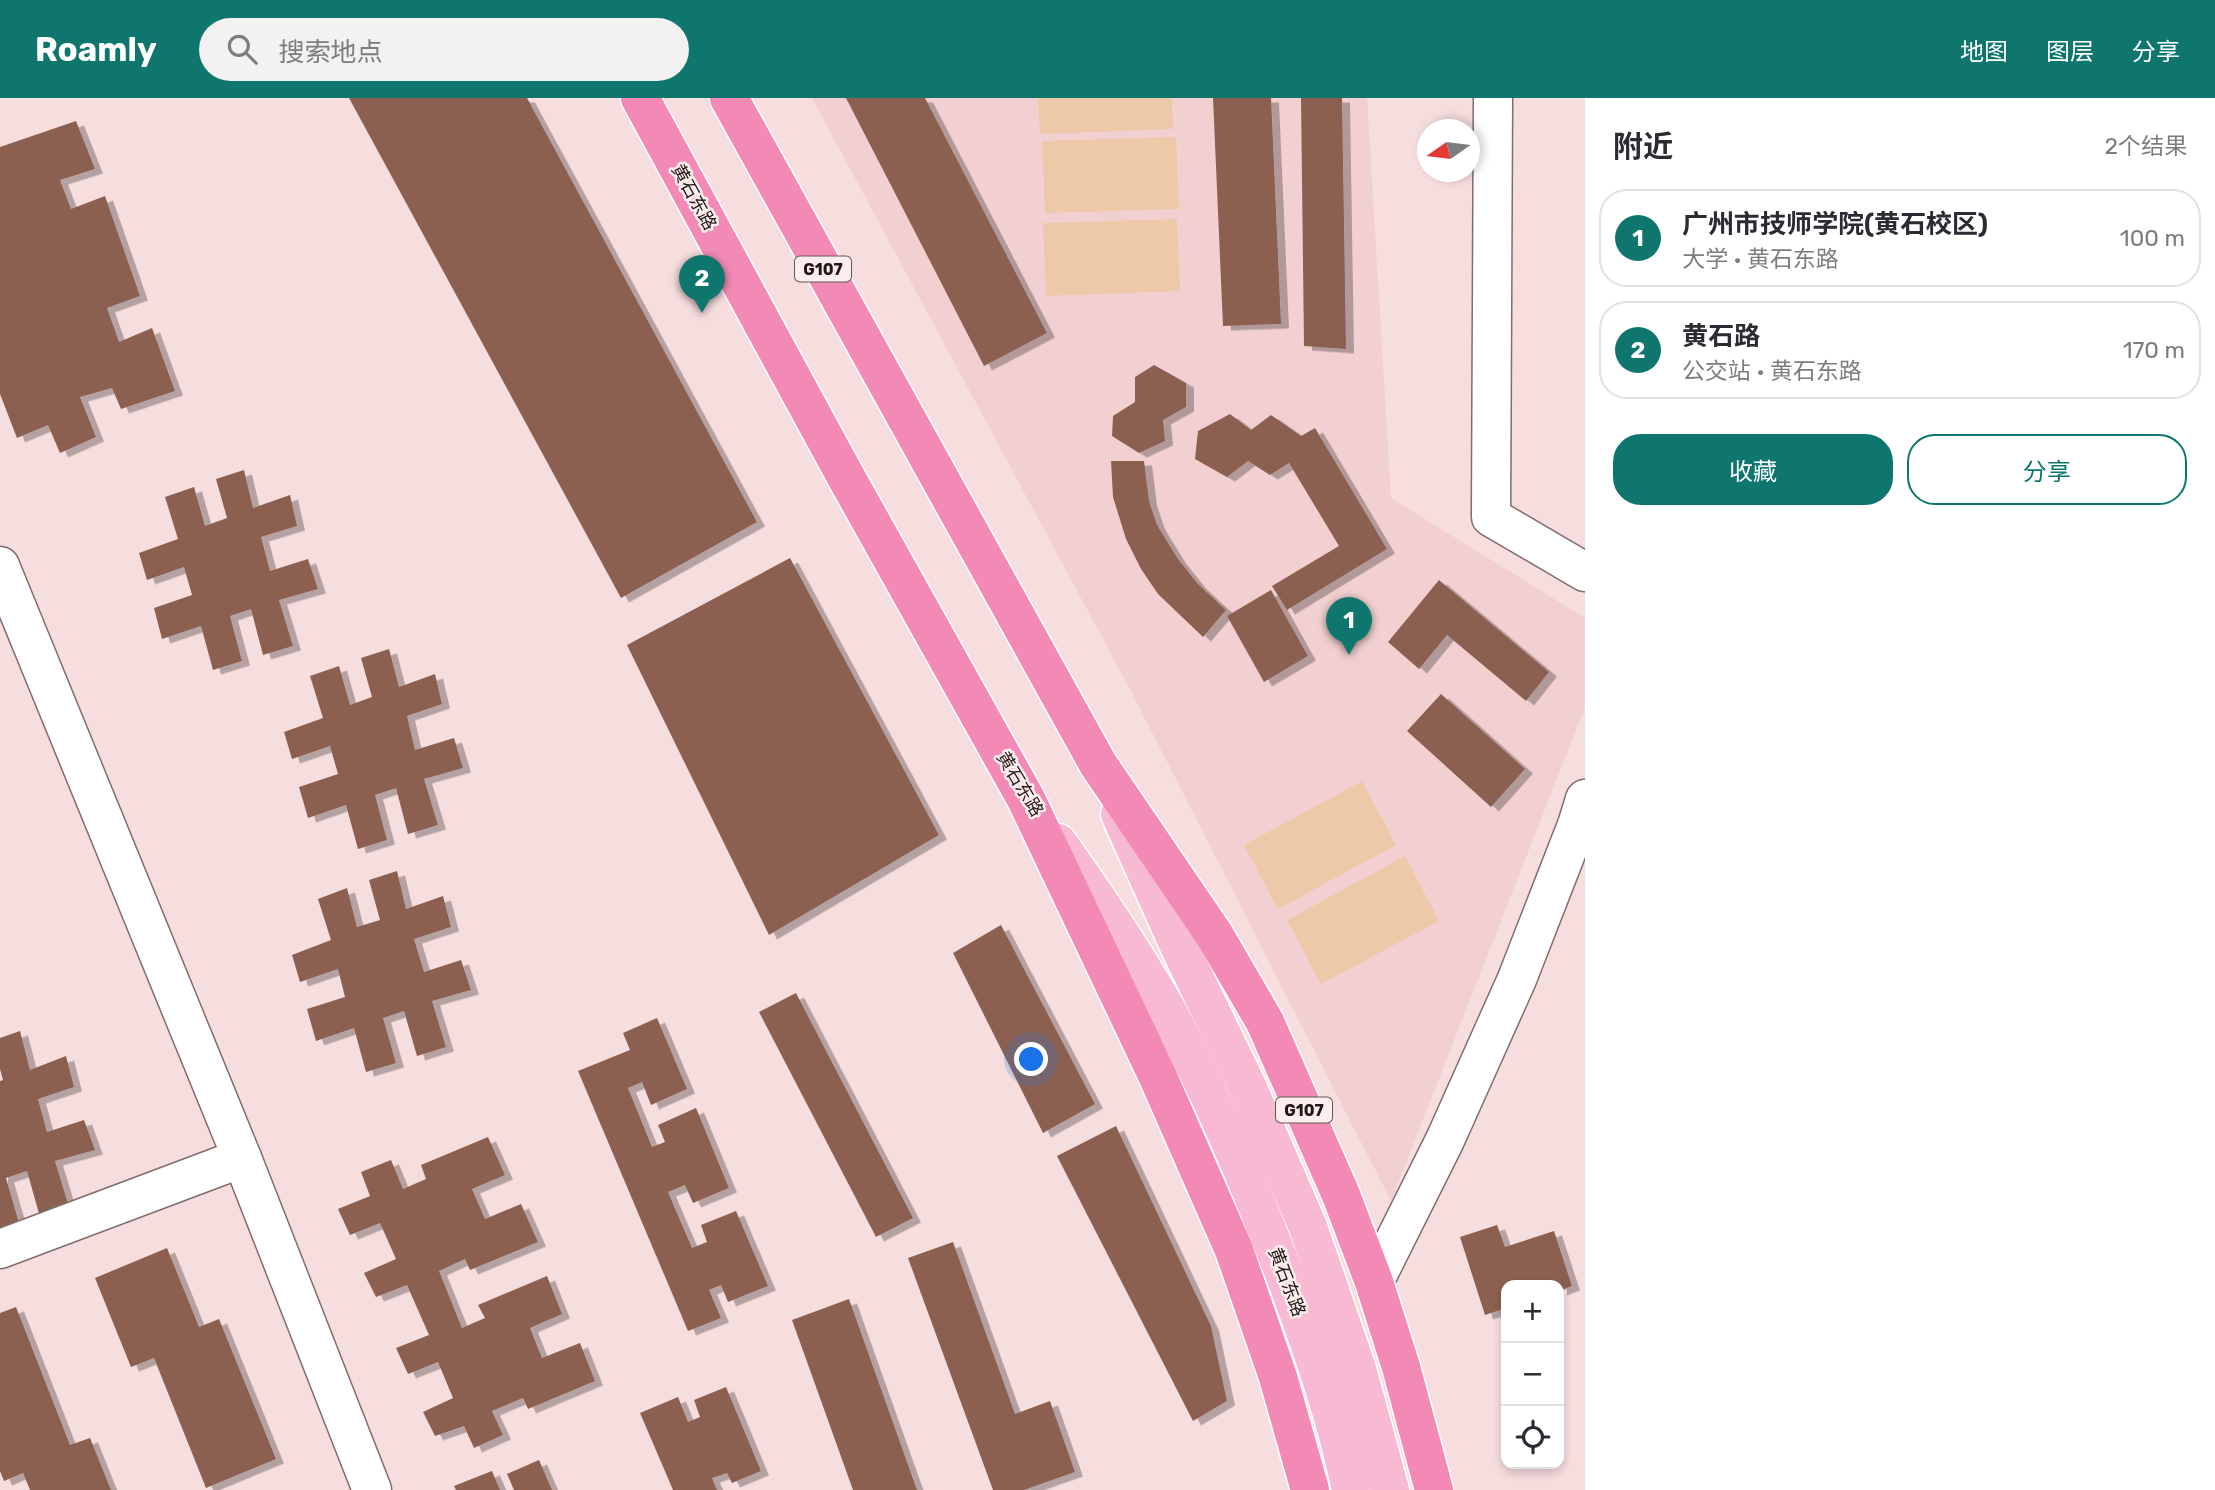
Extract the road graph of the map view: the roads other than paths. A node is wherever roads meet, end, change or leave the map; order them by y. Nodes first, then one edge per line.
1 (640, 98) edge
2 (729, 98) edge
3 (1493, 98) edge
4 (0, 566) edge
5 (1585, 572) edge
6 (1098, 764) junction
7 (1026, 799) junction
8 (1585, 799) edge
9 (242, 1158) junction
10 (0, 1249) edge
11 (1374, 1282) junction
12 (372, 1490) edge
13 (1310, 1490) edge
14 (1352, 1490) edge
15 (1390, 1490) edge
16 (1434, 1490) edge

1 - 7 highway, 黄石东路
2 - 6 highway, G107
3 - 5 street
4 - 9 street
6 - 11 highway, G107
6 - 15 main road
7 - 13 highway
7 - 14 main road, 黄石东路
8 - 11 street
9 - 10 street
9 - 12 street
11 - 16 highway, G107

